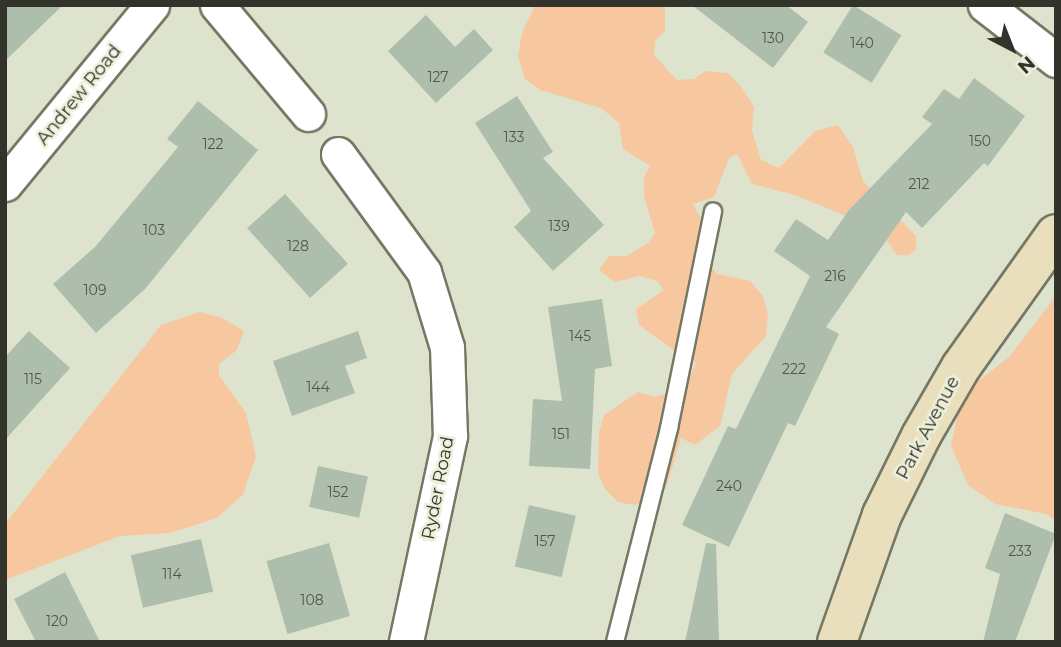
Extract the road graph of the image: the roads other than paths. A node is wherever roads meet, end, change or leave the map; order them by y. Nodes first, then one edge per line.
1 (152, 5) edge
2 (217, 5) edge
3 (985, 5) edge
4 (1056, 60) edge
5 (308, 114) dead end
6 (338, 154) dead end
7 (5, 184) edge
8 (713, 211) dead end
9 (1056, 234) edge
10 (406, 642) edge
11 (615, 642) edge
12 (837, 642) edge

1 - 7 street, Andrew Road
2 - 5 street
3 - 4 street
6 - 10 street, Ryder Road
8 - 11 lane
9 - 12 street, Park Avenue

